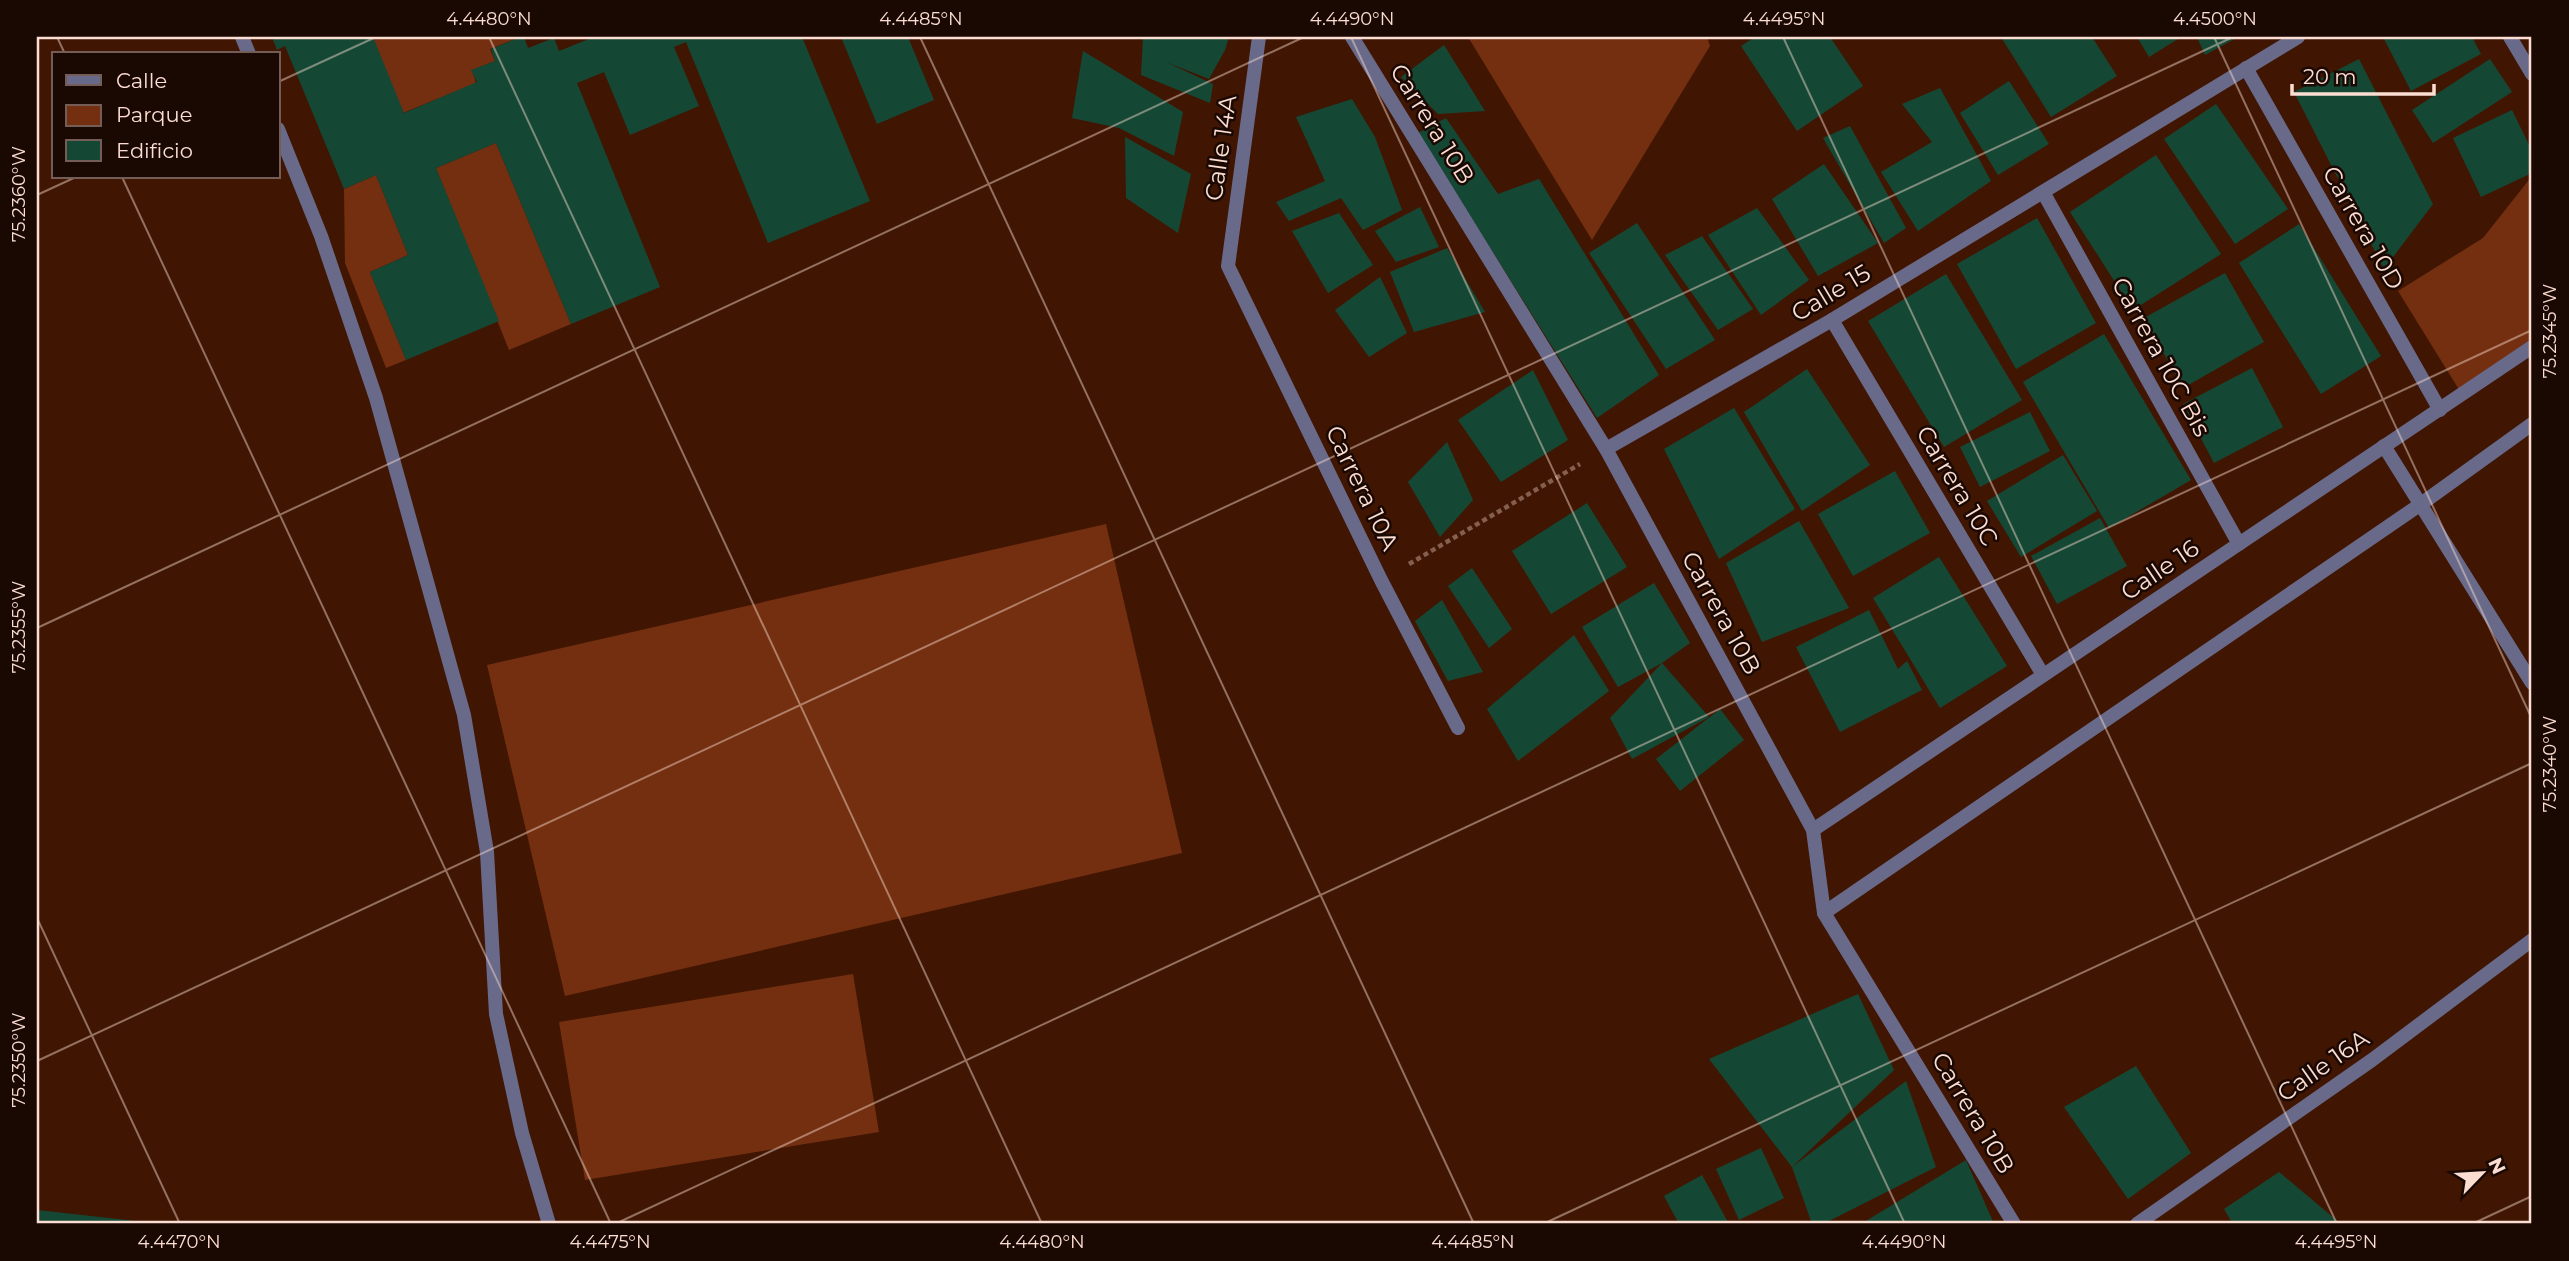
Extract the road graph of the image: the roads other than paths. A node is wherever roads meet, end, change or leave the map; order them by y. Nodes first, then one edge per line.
1 (1259, 37) edge
2 (1352, 37) edge
3 (2298, 37) edge
4 (2510, 37) edge
5 (2246, 68) junction
6 (2532, 74) edge
7 (280, 134) edge
8 (2043, 192) junction
9 (1228, 266) joint
10 (1832, 320) junction
11 (2532, 347) edge
12 (2440, 410) junction
13 (2532, 424) edge
14 (2384, 446) junction
15 (1606, 449) junction
16 (2421, 504) junction
17 (2239, 544) junction
18 (2043, 675) junction
19 (2532, 683) edge
20 (1458, 728) dead end
21 (1813, 830) junction
22 (1824, 913) junction
23 (2532, 940) edge
24 (549, 1224) edge
25 (2014, 1224) edge
26 (2137, 1224) edge

1 - 9 street, Calle 14A
2 - 15 street, Carrera 10B
3 - 5 street, Calle 15
4 - 6 street
5 - 8 street, Calle 15
5 - 12 street, Carrera 10D
7 - 24 street
8 - 10 street, Calle 15
8 - 17 street, Carrera 10C Bis
9 - 20 street, Carrera 10A
10 - 15 street, Calle 15
10 - 18 street, Carrera 10C
11 - 12 street, Calle 16
12 - 14 street, Calle 16
13 - 16 street
14 - 16 street
14 - 17 street, Calle 16
15 - 21 street, Carrera 10B
16 - 19 street
16 - 22 street
17 - 18 street, Calle 16
18 - 21 street, Calle 16
21 - 22 street, Carrera 10B
22 - 25 street, Carrera 10B
23 - 26 street, Calle 16A

